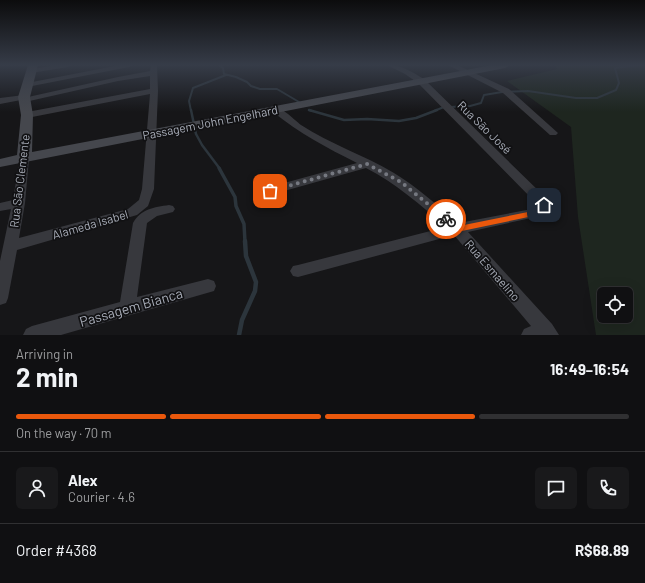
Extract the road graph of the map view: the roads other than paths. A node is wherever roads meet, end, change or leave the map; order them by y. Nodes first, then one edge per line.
1 (29, 81) edge
2 (73, 81) edge
3 (108, 81) edge
4 (154, 81) edge
5 (421, 81) joint
6 (486, 81) edge
7 (154, 92) junction
8 (25, 94) junction
9 (0, 101) edge
10 (276, 110) junction
11 (27, 115) junction
12 (151, 133) junction
13 (553, 133) dead end
14 (24, 159) junction
15 (0, 163) edge
16 (367, 164) junction
17 (270, 191) dead end
18 (19, 203) junction
19 (0, 207) edge
20 (169, 209) dead end
21 (457, 229) junction
22 (10, 246) junction
23 (3, 263) edge
24 (298, 271) dead end
25 (208, 286) dead end
26 (0, 298) edge
27 (127, 308) junction
28 (548, 332) edge
29 (32, 335) edge
30 (530, 335) edge

1 - 8 main road
2 - 8 street
3 - 8 street
4 - 7 street, Alameda Isabel
5 - 10 main road, Passagem John Engelhard
5 - 21 street, Rua São José
6 - 13 street
7 - 11 street
7 - 12 street, Alameda Isabel
8 - 9 street
8 - 11 main road, Rua São Clemente
10 - 12 main road, Passagem John Engelhard
10 - 16 street, Rua Esmaelino
11 - 14 main road, Rua São Clemente
12 - 14 main road, Passagem John Engelhard
12 - 22 street, Alameda Isabel
14 - 15 main road, Passagem John Engelhard
14 - 18 street, Rua São Clemente
16 - 17 street
16 - 21 street, Rua Esmaelino
18 - 19 street
18 - 22 street, Rua São Clemente
20 - 27 street
21 - 24 street
21 - 28 street, Rua Esmaelino
22 - 23 street, Rua São Clemente
23 - 26 street, Rua São Clemente
25 - 27 street, Passagem Bianca
27 - 29 street, Passagem Bianca
28 - 30 street

